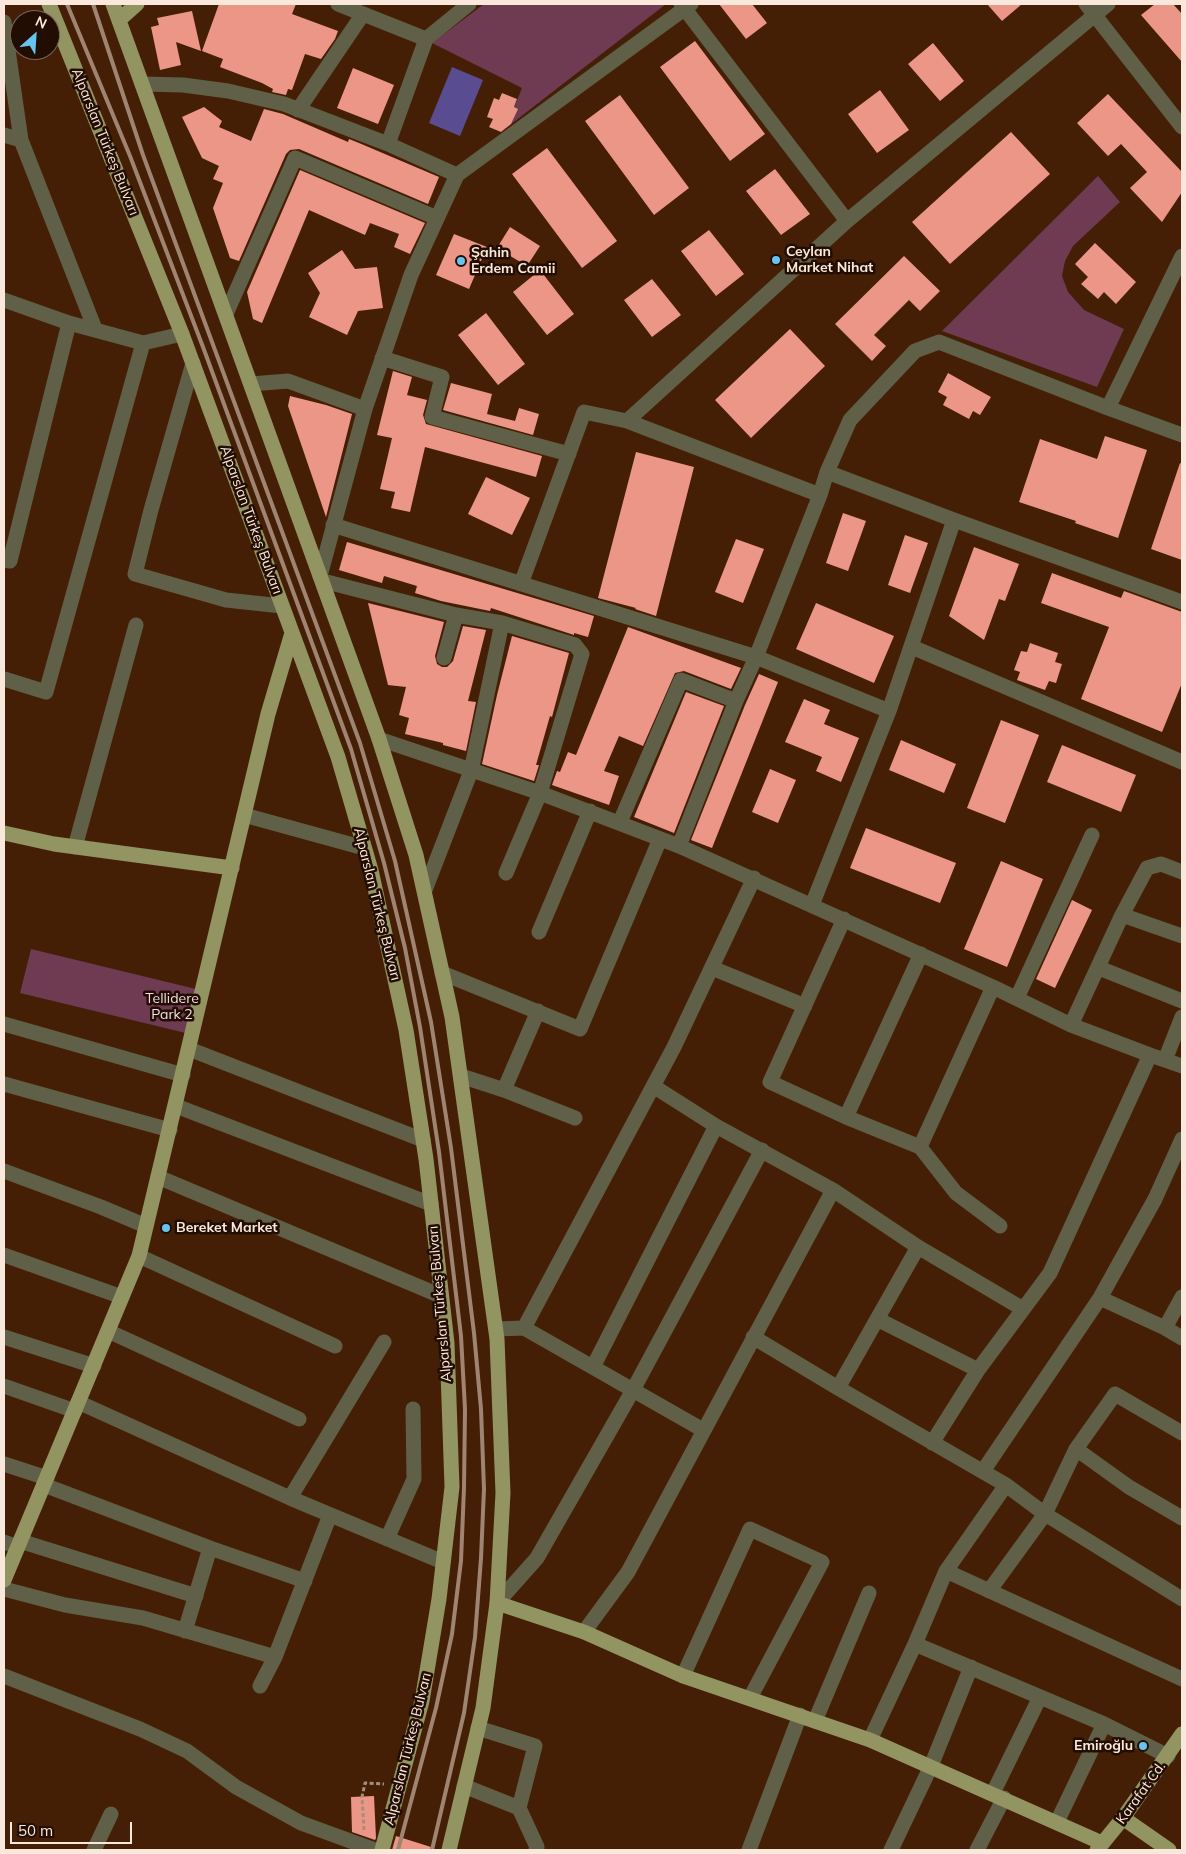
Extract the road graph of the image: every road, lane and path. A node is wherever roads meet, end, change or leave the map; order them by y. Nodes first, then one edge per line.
1 (49, 4) edge
2 (113, 4) edge
3 (136, 4) edge
4 (338, 4) edge
5 (469, 4) edge
6 (1086, 4) edge
7 (1108, 4) edge
8 (685, 5) edge
9 (363, 14) junction
10 (1096, 16) junction
11 (119, 20) junction
12 (4, 22) edge
13 (426, 40) junction
14 (6, 54) edge
15 (142, 84) junction
16 (298, 110) junction
17 (1182, 127) edge
18 (4, 135) edge
19 (22, 140) junction
20 (388, 144) junction
21 (457, 175) junction
22 (437, 218) junction
23 (847, 221) junction
24 (1182, 256) edge
25 (4, 300) edge
26 (226, 314) junction
27 (69, 323) junction
28 (95, 329) junction
29 (182, 334) junction
30 (143, 343) junction
31 (382, 358) junction
32 (193, 363) junction
33 (251, 384) junction
34 (1108, 408) junction
35 (365, 409) junction
36 (627, 421) junction
37 (1182, 435) edge
38 (568, 454) junction
39 (827, 472) junction
40 (820, 495) junction
41 (954, 520) junction
42 (333, 525) junction
43 (4, 560) edge
44 (321, 578) junction
45 (521, 584) junction
46 (1182, 602) edge
47 (282, 606) junction
48 (456, 615) junction
49 (502, 623) junction
50 (136, 625) dead end
51 (292, 633) junction
52 (912, 647) junction
53 (756, 657) junction
54 (444, 658) dead end
55 (4, 679) edge
56 (736, 701) junction
57 (889, 711) junction
58 (379, 739) junction
59 (1182, 762) edge
60 (471, 772) junction
61 (540, 793) junction
62 (590, 811) junction
63 (244, 815) junction
64 (620, 822) junction
65 (4, 834) edge
66 (1092, 835) dead end
67 (660, 839) junction
68 (679, 846) junction
69 (75, 847) junction
70 (364, 848) junction
71 (232, 868) junction
72 (1182, 872) edge
73 (506, 873) dead end
74 (754, 878) junction
75 (425, 890) junction
76 (812, 905) junction
77 (1122, 915) junction
78 (844, 919) junction
79 (539, 932) dead end
80 (1182, 936) edge
81 (921, 954) junction
82 (712, 968) junction
83 (1099, 968) junction
84 (442, 973) junction
85 (993, 987) junction
86 (1017, 998) junction
87 (1182, 1001) edge
88 (805, 1006) junction
89 (538, 1011) junction
90 (1182, 1017) edge
91 (4, 1024) edge
92 (1071, 1025) junction
93 (189, 1049) junction
94 (1150, 1055) junction
95 (1165, 1060) junction
96 (1182, 1066) edge
97 (183, 1075) junction
98 (461, 1076) junction
99 (4, 1084) edge
100 (653, 1086) junction
101 (504, 1090) junction
102 (176, 1106) junction
103 (846, 1117) junction
104 (575, 1118) dead end
105 (716, 1126) junction
106 (170, 1130) junction
107 (1182, 1139) edge
108 (423, 1140) junction
109 (920, 1148) junction
110 (762, 1150) junction
111 (4, 1171) edge
112 (158, 1177) junction
113 (833, 1190) junction
114 (431, 1204) junction
115 (146, 1226) junction
116 (1000, 1226) dead end
117 (918, 1247) junction
118 (4, 1255) edge
119 (139, 1256) junction
120 (122, 1296) junction
121 (441, 1296) junction
122 (1182, 1297) edge
123 (1100, 1298) junction
124 (1023, 1309) junction
125 (877, 1319) junction
126 (524, 1328) junction
127 (1165, 1328) junction
128 (496, 1329) junction
129 (108, 1331) junction
130 (4, 1337) edge
131 (753, 1337) junction
132 (1182, 1338) edge
133 (384, 1342) dead end
134 (334, 1346) dead end
135 (94, 1366) junction
136 (593, 1368) junction
137 (978, 1370) junction
138 (4, 1386) edge
139 (838, 1388) junction
140 (633, 1390) junction
141 (76, 1406) junction
142 (413, 1409) dead end
143 (299, 1419) dead end
144 (703, 1430) junction
145 (1182, 1432) edge
146 (932, 1443) junction
147 (1076, 1449) junction
148 (4, 1464) edge
149 (983, 1471) junction
150 (45, 1481) junction
151 (1006, 1484) junction
152 (290, 1498) junction
153 (1045, 1514) junction
154 (330, 1515) junction
155 (1182, 1518) edge
156 (387, 1539) junction
157 (14, 1543) edge
158 (210, 1548) junction
159 (443, 1562) junction
160 (946, 1571) junction
161 (4, 1580) edge
162 (305, 1581) junction
163 (4, 1589) edge
164 (989, 1591) junction
165 (869, 1593) dead end
166 (196, 1596) junction
167 (1182, 1599) edge
168 (497, 1603) junction
169 (186, 1631) junction
170 (584, 1632) junction
171 (916, 1644) junction
172 (275, 1657) junction
173 (971, 1667) junction
174 (4, 1676) edge
175 (683, 1676) junction
176 (1182, 1679) edge
177 (260, 1686) dead end
178 (1040, 1697) junction
179 (750, 1698) junction
180 (800, 1715) junction
181 (815, 1721) junction
182 (1104, 1724) junction
183 (478, 1728) junction
184 (870, 1740) junction
185 (1181, 1741) edge
186 (1168, 1756) junction
187 (931, 1766) junction
188 (400, 1785) junction
189 (464, 1786) junction
190 (998, 1795) junction
191 (519, 1808) junction
192 (111, 1814) dead end
193 (1123, 1818) junction
194 (1057, 1822) junction
195 (364, 1832) dead end
196 (1100, 1847) edge
197 (94, 1850) edge
198 (375, 1850) edge
199 (382, 1850) edge
200 (449, 1850) edge
201 (536, 1850) edge
202 (749, 1850) edge
203 (891, 1850) edge
204 (977, 1850) edge
205 (1169, 1850) edge

1 - 29 main road, Alparslan Türkeş Bulvarı
2 - 11 main road
3 - 11 main road
4 - 9 street
5 - 13 street
6 - 10 street
7 - 10 street
8 - 21 street
8 - 23 street
9 - 13 street
9 - 16 street
10 - 17 street
10 - 23 street
11 - 15 main road
12 - 14 street
13 - 20 street
14 - 19 street
15 - 16 street
15 - 26 main road
16 - 20 street
18 - 19 street
19 - 28 street
20 - 21 street
21 - 22 street
22 - 26 street
22 - 31 street
23 - 36 street
24 - 34 street
25 - 27 street
26 - 33 main road
27 - 28 street
27 - 43 street
28 - 30 street
29 - 30 street
29 - 32 main road, Alparslan Türkeş Bulvarı
30 - 55 street
31 - 35 street
31 - 38 street
32 - 47 main road, Alparslan Türkeş Bulvarı
32 - 47 street
33 - 35 street
33 - 44 main road
34 - 37 street
34 - 39 street
35 - 42 street
36 - 38 street
36 - 40 street
38 - 45 street
39 - 40 street
39 - 41 street
40 - 53 street
41 - 46 street
41 - 52 street
42 - 44 street
42 - 45 street
44 - 48 street
44 - 58 main road
45 - 53 street
47 - 51 main road, Alparslan Türkeş Bulvarı
48 - 49 street
48 - 54 street
49 - 60 street
49 - 61 street
50 - 69 street
51 - 63 main road
51 - 70 main road, Alparslan Türkeş Bulvarı
52 - 57 street
52 - 59 street
53 - 56 street
53 - 57 street
56 - 64 street
56 - 68 street
57 - 76 street
58 - 60 street
58 - 75 main road
60 - 61 street
60 - 75 street
61 - 62 street
61 - 73 street
62 - 64 street
62 - 79 street
63 - 70 street
63 - 71 main road
64 - 67 street
65 - 69 main road
66 - 86 street
67 - 68 street
67 - 89 street
68 - 74 street
69 - 71 main road
70 - 108 main road, Alparslan Türkeş Bulvarı
71 - 93 main road
72 - 77 street
74 - 76 street
74 - 82 street
75 - 84 main road
76 - 78 street
77 - 80 street
77 - 83 street
78 - 81 street
78 - 88 street
81 - 85 street
81 - 103 street
82 - 88 street
82 - 100 street
83 - 87 street
83 - 92 street
84 - 89 street
84 - 98 main road
85 - 86 street
85 - 109 street
86 - 92 street
88 - 103 street
89 - 101 street
90 - 95 street
91 - 97 street
92 - 94 street
93 - 97 main road
93 - 108 street
94 - 95 street
94 - 124 street
95 - 96 street
97 - 102 main road
98 - 101 street
98 - 128 main road
99 - 106 street
100 - 105 street
100 - 126 street
101 - 104 street
102 - 106 main road
102 - 114 street
103 - 109 street
105 - 110 street
105 - 136 street
106 - 112 main road
107 - 123 street
108 - 114 main road, Alparslan Türkeş Bulvarı
109 - 116 street
110 - 113 street
110 - 140 street
111 - 115 street
112 - 115 main road
112 - 121 street
113 - 117 street
113 - 131 street
114 - 121 main road, Alparslan Türkeş Bulvarı
115 - 119 main road
117 - 124 street
117 - 125 street
118 - 120 street
119 - 120 main road
119 - 134 street
120 - 129 main road
121 - 159 main road, Alparslan Türkeş Bulvarı
122 - 127 street
123 - 127 street
123 - 149 street
124 - 137 street
125 - 137 street
125 - 139 street
126 - 128 street
126 - 136 street
127 - 132 street
128 - 168 main road
129 - 135 main road
129 - 143 street
130 - 135 street
131 - 139 street
131 - 144 street
133 - 152 street
135 - 141 main road
136 - 140 street
137 - 146 street
138 - 141 street
139 - 146 street
140 - 144 street
140 - 168 street
141 - 150 main road
141 - 152 street
142 - 156 street
144 - 170 street
145 - 147 street
146 - 149 street
147 - 153 street
147 - 155 street
148 - 150 street
149 - 151 street
150 - 157 main road
150 - 158 street
151 - 153 street
151 - 160 street
152 - 154 street
153 - 164 street
153 - 167 street
154 - 156 street
154 - 162 street
156 - 159 street
157 - 161 main road
157 - 166 street
158 - 162 street
158 - 166 street
159 - 188 main road, Alparslan Türkeş Bulvarı
160 - 164 street
160 - 171 street
162 - 172 street
163 - 169 street
164 - 176 street
165 - 181 street
166 - 169 street
168 - 170 main road
168 - 183 main road
169 - 172 street
170 - 175 main road
171 - 173 street
171 - 184 street
172 - 177 street
173 - 178 street
173 - 187 street
174 - 198 street
175 - 179 main road
175 - 179 street
178 - 182 street
178 - 190 street
179 - 180 main road
180 - 181 main road
180 - 202 street
181 - 184 main road
182 - 186 street
182 - 194 street
183 - 189 main road
183 - 191 street
184 - 187 main road
185 - 186 main road, Karafat Cd.
186 - 193 main road, Karafat Cd.
187 - 190 main road
187 - 203 street
188 - 195 path
188 - 199 main road, Alparslan Türkeş Bulvarı
189 - 191 street
189 - 200 main road
190 - 194 main road
190 - 204 street
191 - 201 street
192 - 197 street
193 - 196 main road, Karafat Cd.
193 - 205 main road
194 - 196 main road

